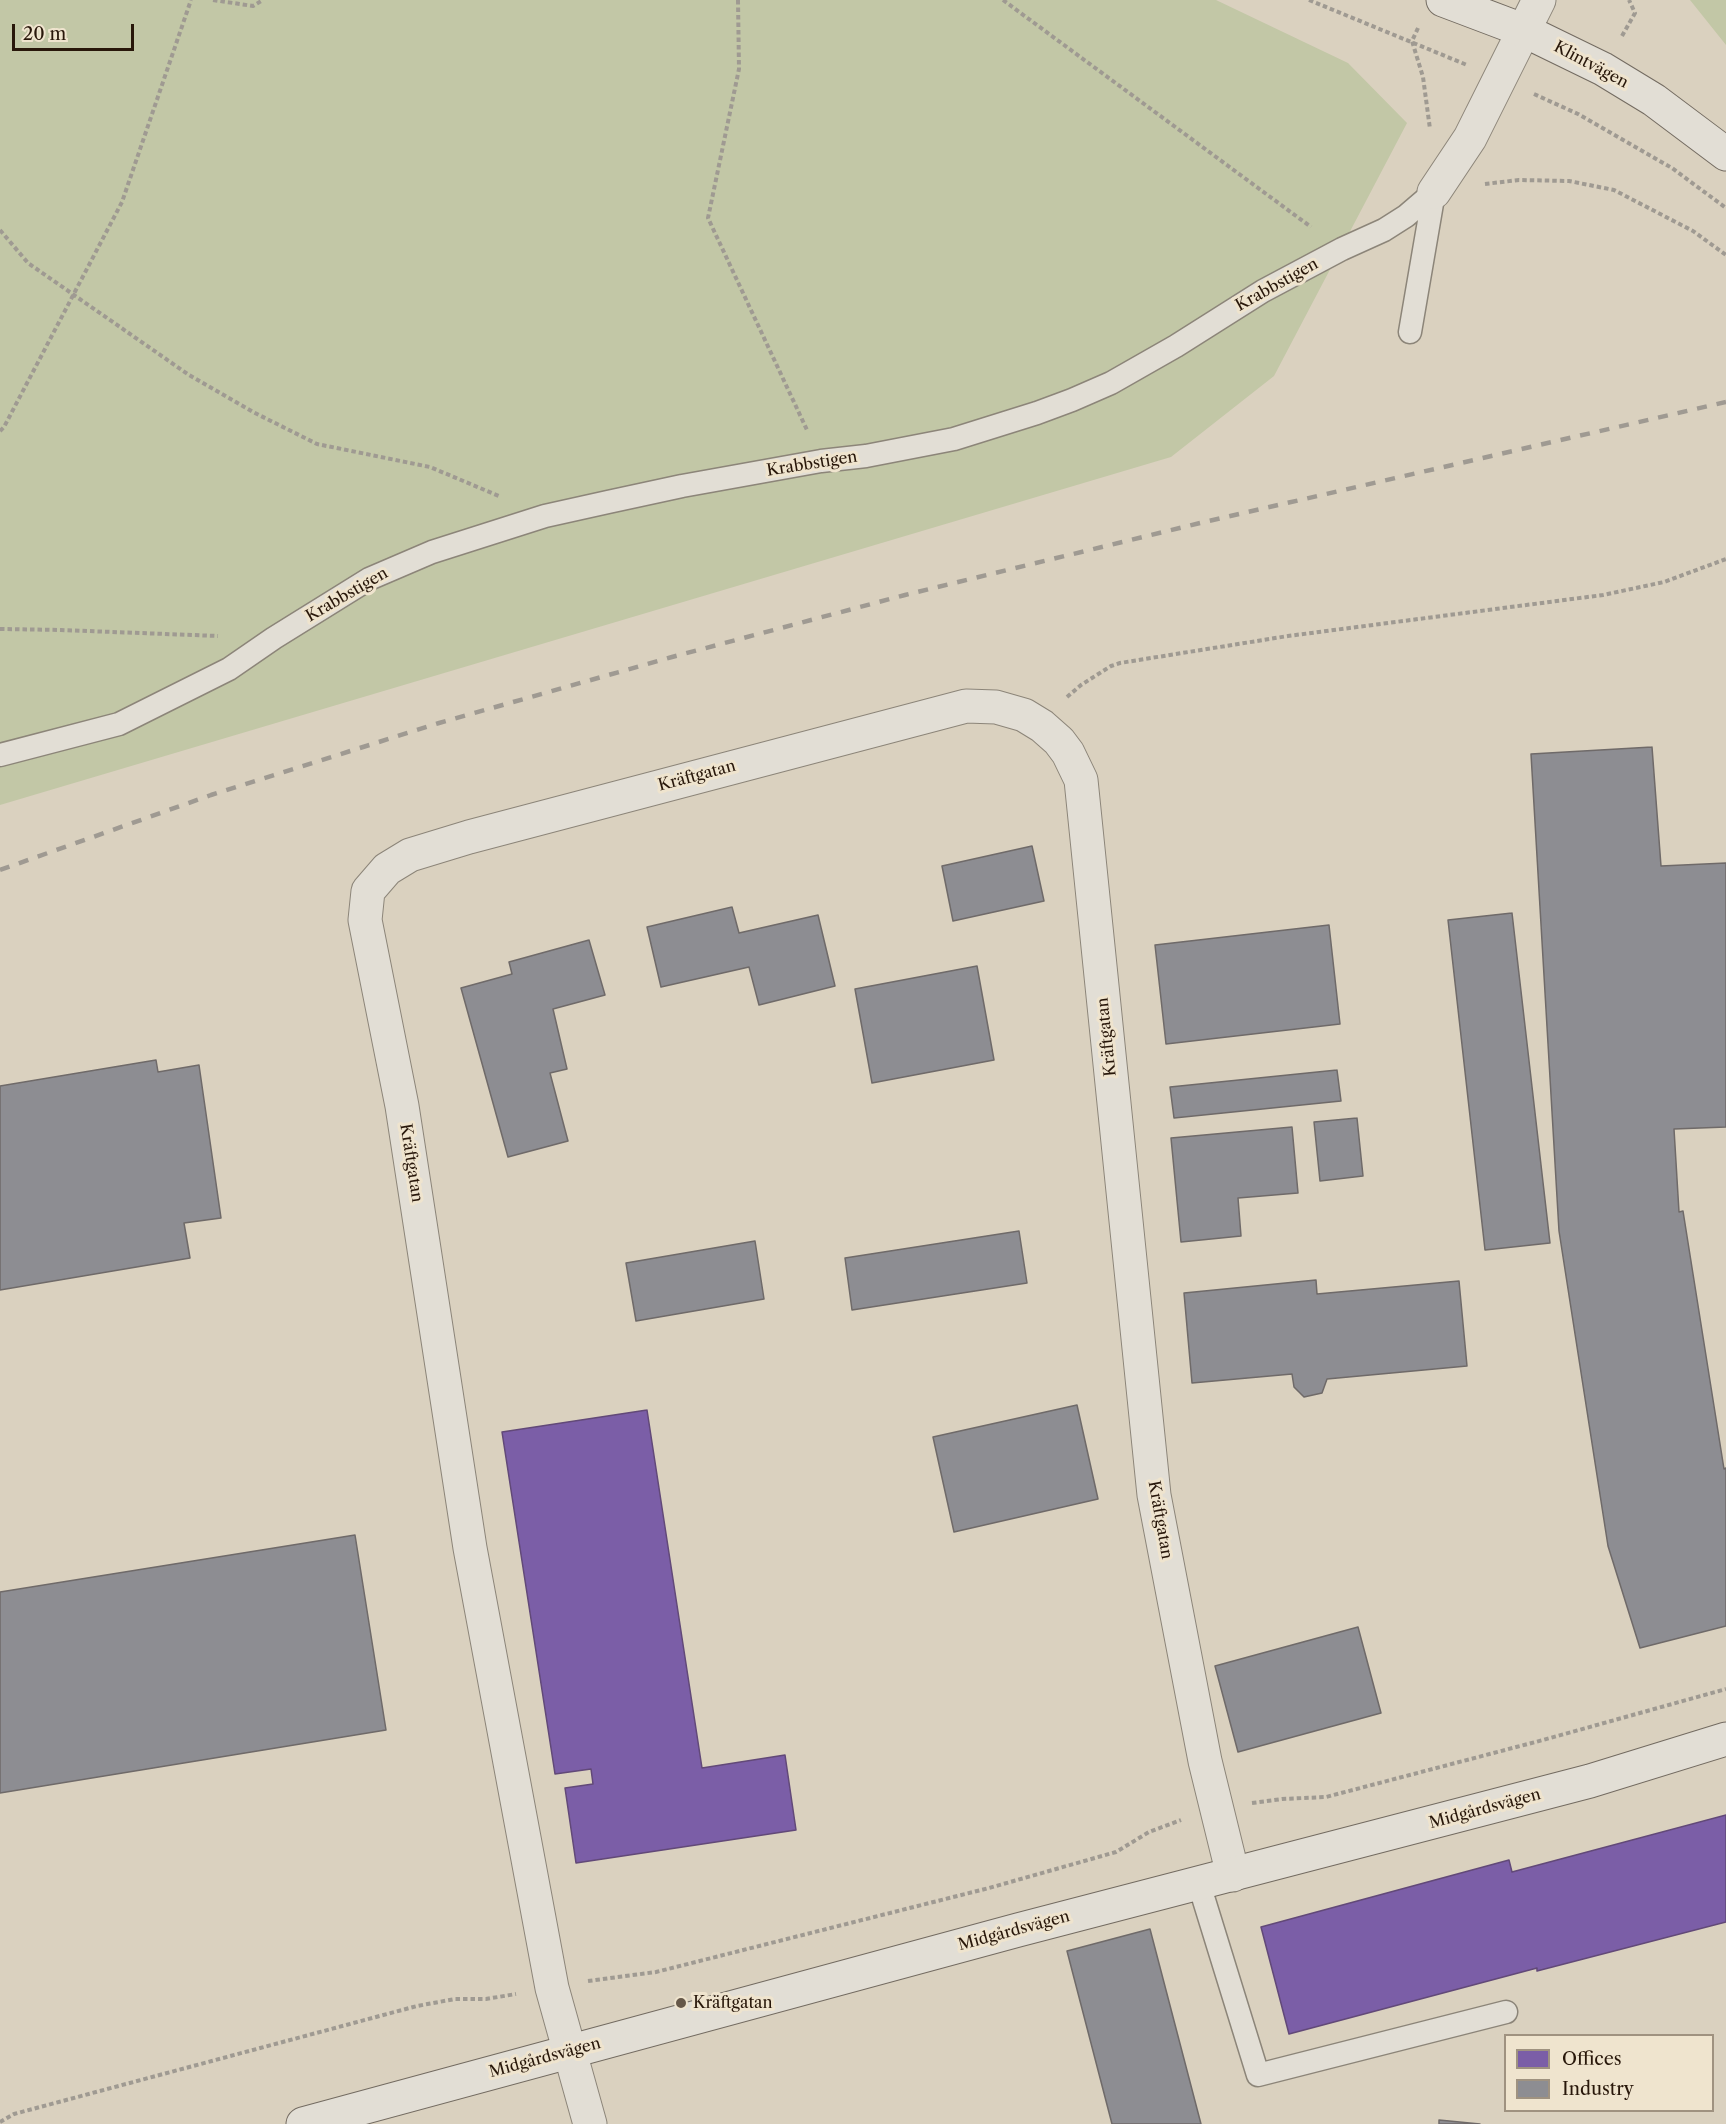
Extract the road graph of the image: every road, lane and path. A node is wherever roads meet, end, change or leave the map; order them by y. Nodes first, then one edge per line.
1 (191, 0) edge
2 (213, 0) edge
3 (263, 0) edge
4 (738, 0) edge
5 (1003, 0) edge
6 (1539, 0) edge
7 (1432, 10) edge
8 (1525, 31) junction
9 (1431, 136) dead end
10 (1726, 154) edge
11 (1434, 192) junction
12 (0, 230) edge
13 (1342, 249) junction
14 (1726, 255) edge
15 (74, 294) junction
16 (1410, 332) dead end
17 (0, 431) edge
18 (821, 461) junction
19 (545, 516) junction
20 (1726, 559) edge
21 (0, 629) edge
22 (274, 638) junction
23 (1042, 726) junction
24 (0, 755) edge
25 (1726, 1689) edge
26 (1726, 1739) edge
27 (1217, 1811) junction
28 (1233, 1875) junction
29 (1199, 1884) junction
30 (552, 1988) junction
31 (1506, 2012) dead end
32 (569, 2052) junction
33 (0, 2122) edge
34 (303, 2124) edge
35 (591, 2124) edge

1 - 15 path
2 - 3 path
4 - 18 path
5 - 13 path
6 - 8 street, Krabbstigen
7 - 8 street, Klintvägen
7 - 9 path
8 - 10 street, Klintvägen
8 - 11 street, Krabbstigen
11 - 13 lane, Krabbstigen
11 - 14 path
11 - 16 lane
12 - 15 path
13 - 18 lane, Krabbstigen
15 - 17 path
15 - 19 path
18 - 19 lane, Krabbstigen
19 - 22 lane, Krabbstigen
20 - 23 path
21 - 22 path
22 - 24 lane, Krabbstigen
23 - 27 street, Kräftgatan
23 - 30 street, Kräftgatan
25 - 27 path
26 - 28 street, Midgårdsvägen
27 - 28 street, Kräftgatan
27 - 30 path
28 - 29 street, Midgårdsvägen
29 - 31 lane
29 - 32 street, Midgårdsvägen
30 - 32 street, Kräftgatan
30 - 33 path
32 - 34 street, Midgårdsvägen
32 - 35 street, Kräftgatan

